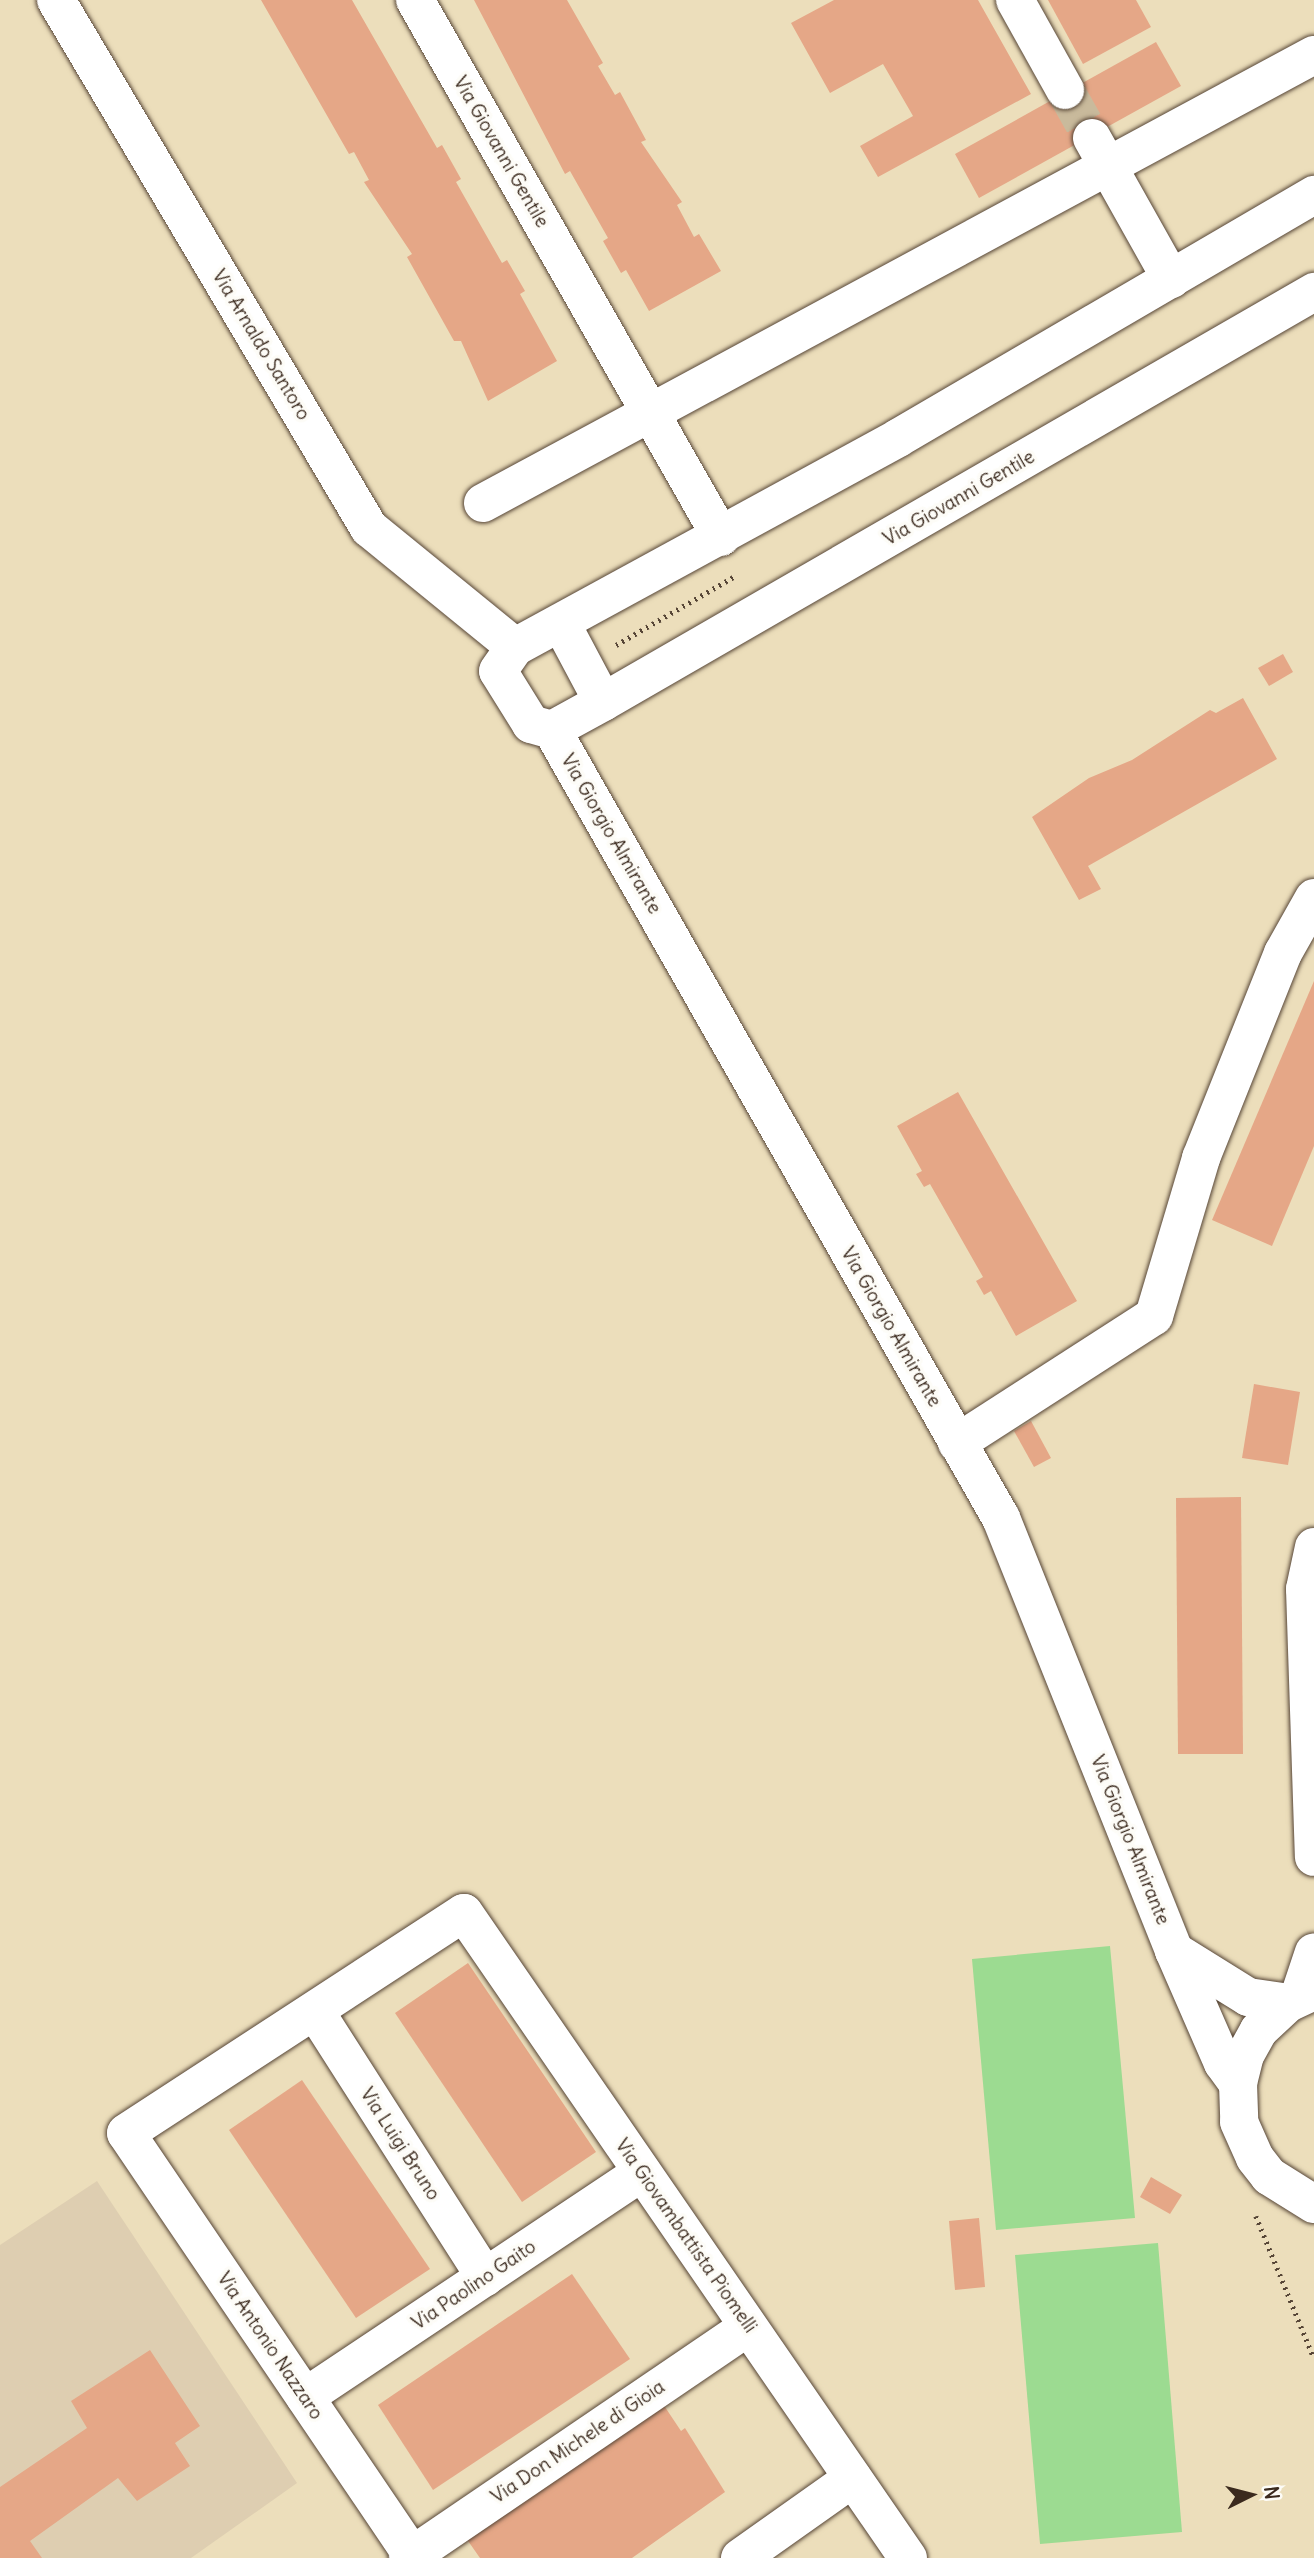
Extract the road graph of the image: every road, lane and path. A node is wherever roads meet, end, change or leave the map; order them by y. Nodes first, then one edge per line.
1 (56, 0) edge
2 (415, 0) edge
3 (1015, 0) edge
4 (1314, 55) edge
5 (1065, 90) tunnel mouth
6 (1100, 152) junction
7 (1314, 195) edge
8 (1171, 279) junction
9 (1314, 292) edge
10 (650, 413) junction
11 (483, 503) dead end
12 (721, 537) junction
13 (746, 570) dead end
14 (561, 623) junction
15 (515, 647) junction
16 (618, 693) junction
17 (552, 730) junction
18 (1314, 898) edge
19 (957, 1443) junction
20 (1314, 1547) edge
21 (1314, 1857) edge
22 (1174, 1951) junction
23 (1314, 1952) edge
24 (1300, 1997) edge
25 (315, 2011) junction
26 (1238, 2084) junction
27 (642, 2172) junction
28 (1251, 2204) dead end
29 (1309, 2208) edge
30 (485, 2277) junction
31 (748, 2326) junction
32 (1314, 2358) edge
33 (305, 2397) junction
34 (853, 2478) junction
35 (412, 2557) edge
36 (740, 2558) edge
37 (908, 2558) edge

1 - 15 street, Via Arnaldo Santoro
2 - 10 street, Via Giovanni Gentile
3 - 5 street
4 - 6 street
6 - 8 street
6 - 10 street
7 - 8 street
8 - 12 street
9 - 16 street, Via Giovanni Gentile
10 - 11 street
10 - 12 street, Via Giovanni Gentile
12 - 14 street
13 - 16 path
14 - 15 street
14 - 16 street
15 - 17 street
16 - 17 street, Via Giovanni Gentile
17 - 19 street, Via Giorgio Almirante
18 - 19 street
19 - 22 street, Via Giorgio Almirante
20 - 21 street
22 - 24 street, Via Giorgio Almirante
22 - 26 street, Via Giorgio Almirante
23 - 24 street
24 - 26 street
25 - 27 street, Via Giovambattista Piomelli
25 - 30 street, Via Luigi Bruno
25 - 33 street, Via Antonio Nazzaro
26 - 29 street
27 - 30 street, Via Paolino Gaito
27 - 31 street, Via Giovambattista Piomelli
28 - 32 path
30 - 33 street, Via Paolino Gaito
31 - 34 street, Via Giovambattista Piomelli
31 - 35 street, Via Don Michele di Gioia
33 - 35 street, Via Antonio Nazzaro
34 - 36 street
34 - 37 street, Via Giovambattista Piomelli

